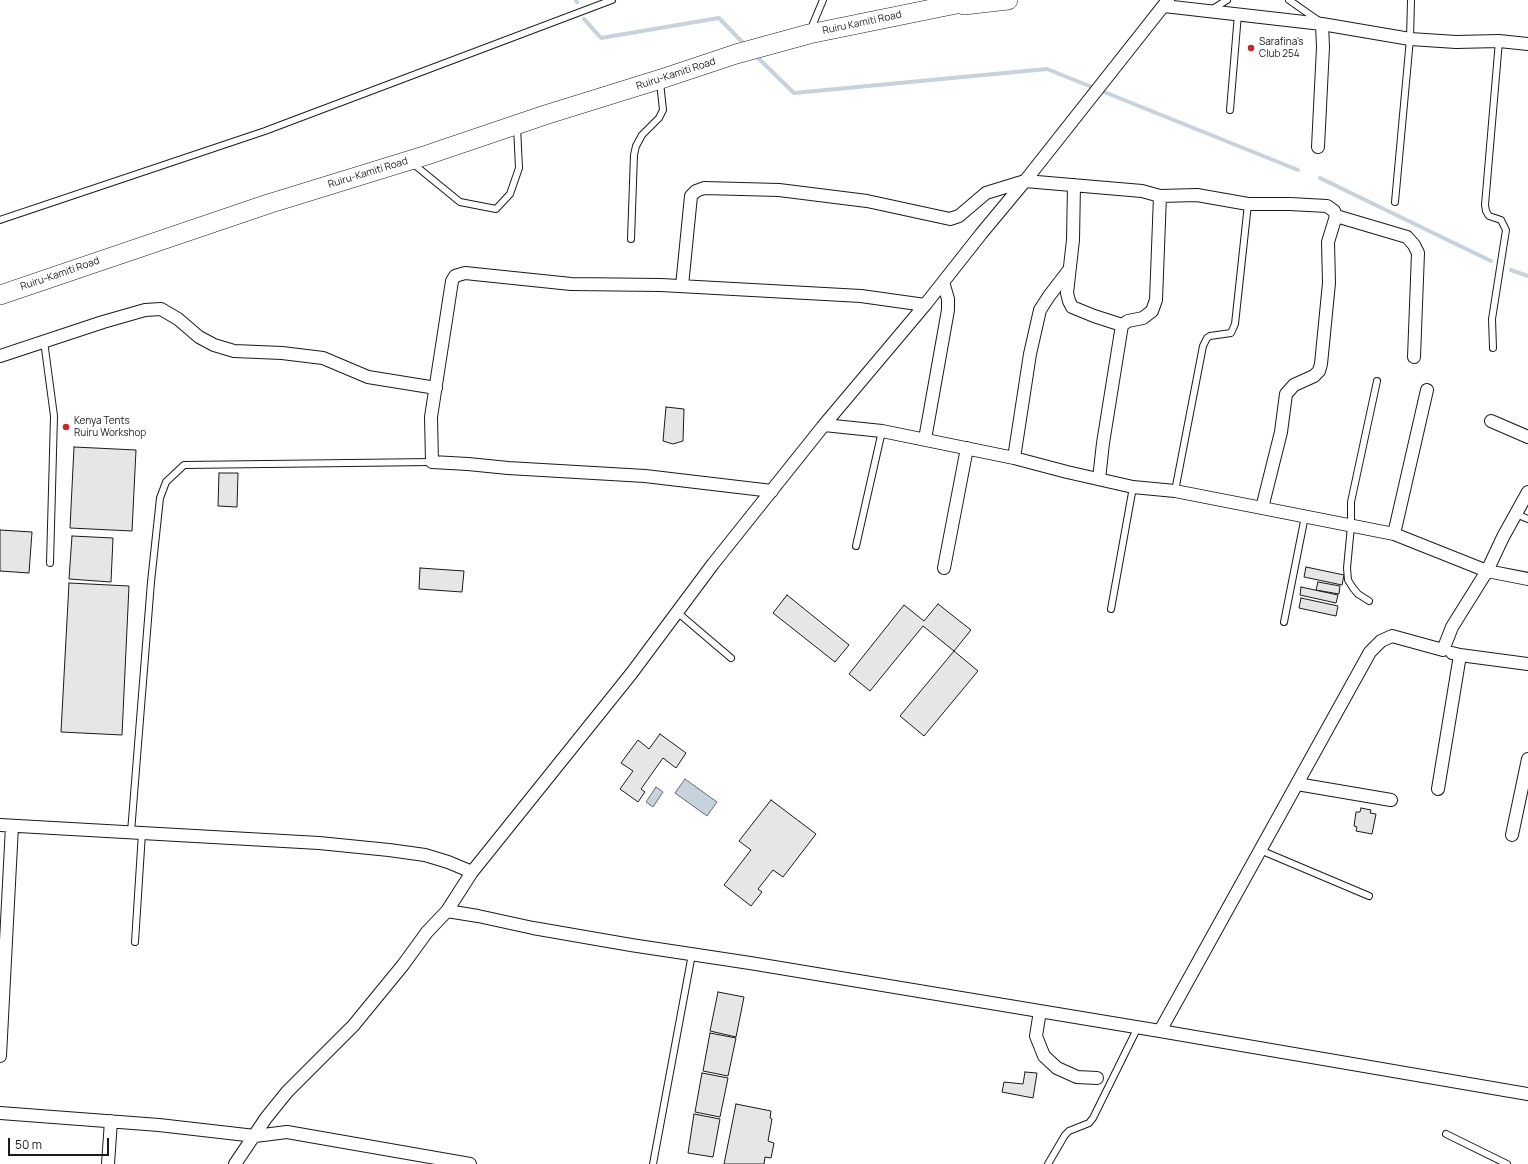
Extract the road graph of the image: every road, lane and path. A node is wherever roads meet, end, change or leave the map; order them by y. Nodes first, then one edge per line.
1 (612, 0) edge
2 (823, 0) edge
3 (976, 0) edge
4 (1008, 0) edge
5 (1227, 0) edge
6 (1289, 0) edge
7 (1411, 0) edge
8 (1166, 3) edge
9 (945, 7) junction
10 (1210, 11) junction
11 (1238, 14) junction
12 (1322, 24) junction
13 (809, 34) junction
14 (1410, 40) junction
15 (1500, 41) junction
16 (1528, 44) edge
17 (736, 54) joint
18 (659, 80) junction
19 (1230, 110) dead end
20 (517, 124) junction
21 (1318, 147) dead end
22 (409, 160) junction
23 (1025, 181) junction
24 (1074, 185) junction
25 (1160, 196) junction
26 (1395, 202) dead end
27 (1248, 204) junction
28 (1336, 216) junction
29 (0, 220) edge
30 (631, 238) dead end
31 (1069, 270) junction
32 (943, 282) junction
33 (682, 286) junction
34 (0, 294) edge
35 (925, 305) junction
36 (1122, 325) junction
37 (44, 342) junction
38 (1493, 348) dead end
39 (0, 356) edge
40 (1414, 357) dead end
41 (1377, 382) dead end
42 (436, 388) junction
43 (1427, 390) dead end
44 (1491, 421) dead end
45 (824, 425) junction
46 (882, 431) junction
47 (1528, 437) edge
48 (925, 439) junction
49 (966, 448) junction
50 (1014, 458) junction
51 (432, 462) junction
52 (1099, 479) junction
53 (1134, 486) junction
54 (772, 491) junction
55 (1175, 491) junction
56 (1528, 492) edge
57 (1262, 508) junction
58 (1516, 514) junction
59 (1305, 516) junction
60 (1528, 519) edge
61 (1351, 526) junction
62 (1394, 534) junction
63 (856, 546) dead end
64 (50, 563) dead end
65 (944, 568) dead end
66 (1487, 571) junction
67 (1528, 579) edge
68 (1369, 601) dead end
69 (1111, 609) dead end
70 (677, 612) junction
71 (1284, 622) dead end
72 (1443, 650) junction
73 (1460, 655) junction
74 (731, 658) dead end
75 (1528, 664) edge
76 (1528, 759) edge
77 (1297, 784) junction
78 (1438, 789) dead end
79 (1391, 800) dead end
80 (6, 825) edge
81 (137, 833) junction
82 (1512, 834) dead end
83 (1260, 850) junction
84 (472, 872) junction
85 (1369, 896) dead end
86 (447, 911) junction
87 (135, 942) dead end
88 (692, 954) junction
89 (1040, 1011) junction
90 (1138, 1027) junction
91 (1160, 1031) junction
92 (0, 1056) edge
93 (1097, 1078) dead end
94 (1528, 1094) edge
95 (0, 1113) edge
96 (111, 1121) junction
97 (1446, 1134) dead end
98 (255, 1136) junction
99 (108, 1164) edge
100 (235, 1164) edge
101 (470, 1164) edge
102 (653, 1164) edge
103 (1048, 1164) edge
104 (1507, 1164) edge

1 - 29 lane
2 - 13 lane
3 - 9 main road, Ruiru Kamiti Road
4 - 9 main road, Ruiru Kamiti Road
5 - 10 lane
6 - 12 lane
7 - 14 lane
8 - 10 street
8 - 23 street
9 - 13 main road, Ruiru Kamiti Road
10 - 11 street
11 - 12 street
11 - 19 lane
12 - 14 street
12 - 21 street
13 - 17 main road, Ruiru Kamiti Road
14 - 15 street
14 - 26 lane
15 - 16 street
15 - 38 lane
17 - 18 main road, Ruiru-Kamiti Road
18 - 20 main road, Ruiru-Kamiti Road
18 - 30 lane
20 - 22 main road, Ruiru-Kamiti Road
20 - 22 lane
22 - 34 main road, Ruiru-Kamiti Road
23 - 24 street
23 - 32 street
23 - 33 street
24 - 25 street
24 - 31 street
25 - 27 street
25 - 36 street
27 - 28 street
27 - 55 lane
28 - 40 street
28 - 57 street
31 - 36 street
31 - 50 street
32 - 35 street
32 - 48 street
33 - 35 street
33 - 42 street
35 - 45 street
36 - 52 street
37 - 39 street
37 - 42 street
37 - 64 lane
41 - 61 lane
42 - 51 street
43 - 62 street
44 - 47 street
45 - 46 street
45 - 54 street
46 - 48 street
46 - 63 lane
48 - 49 street
49 - 50 street
49 - 65 street
50 - 52 street
51 - 54 street
51 - 81 lane
52 - 53 street
53 - 55 street
53 - 69 lane
54 - 70 street
55 - 57 street
56 - 58 street
57 - 59 street
58 - 60 lane
58 - 66 street
59 - 61 street
59 - 71 lane
61 - 62 street
61 - 68 lane
62 - 66 street
66 - 67 street
66 - 72 street
70 - 74 lane
70 - 84 street
72 - 73 street
72 - 77 street
73 - 75 street
73 - 78 street
76 - 82 street
77 - 79 street
77 - 83 street
80 - 81 street
80 - 92 street
81 - 84 street
81 - 87 lane
83 - 85 lane
83 - 91 street
84 - 86 street
86 - 88 street
86 - 98 street
88 - 89 street
88 - 102 lane
89 - 90 street
89 - 93 street
90 - 91 street
90 - 103 lane
91 - 94 street
95 - 96 street
96 - 98 street
96 - 99 street
97 - 104 lane
98 - 100 street
98 - 101 street

